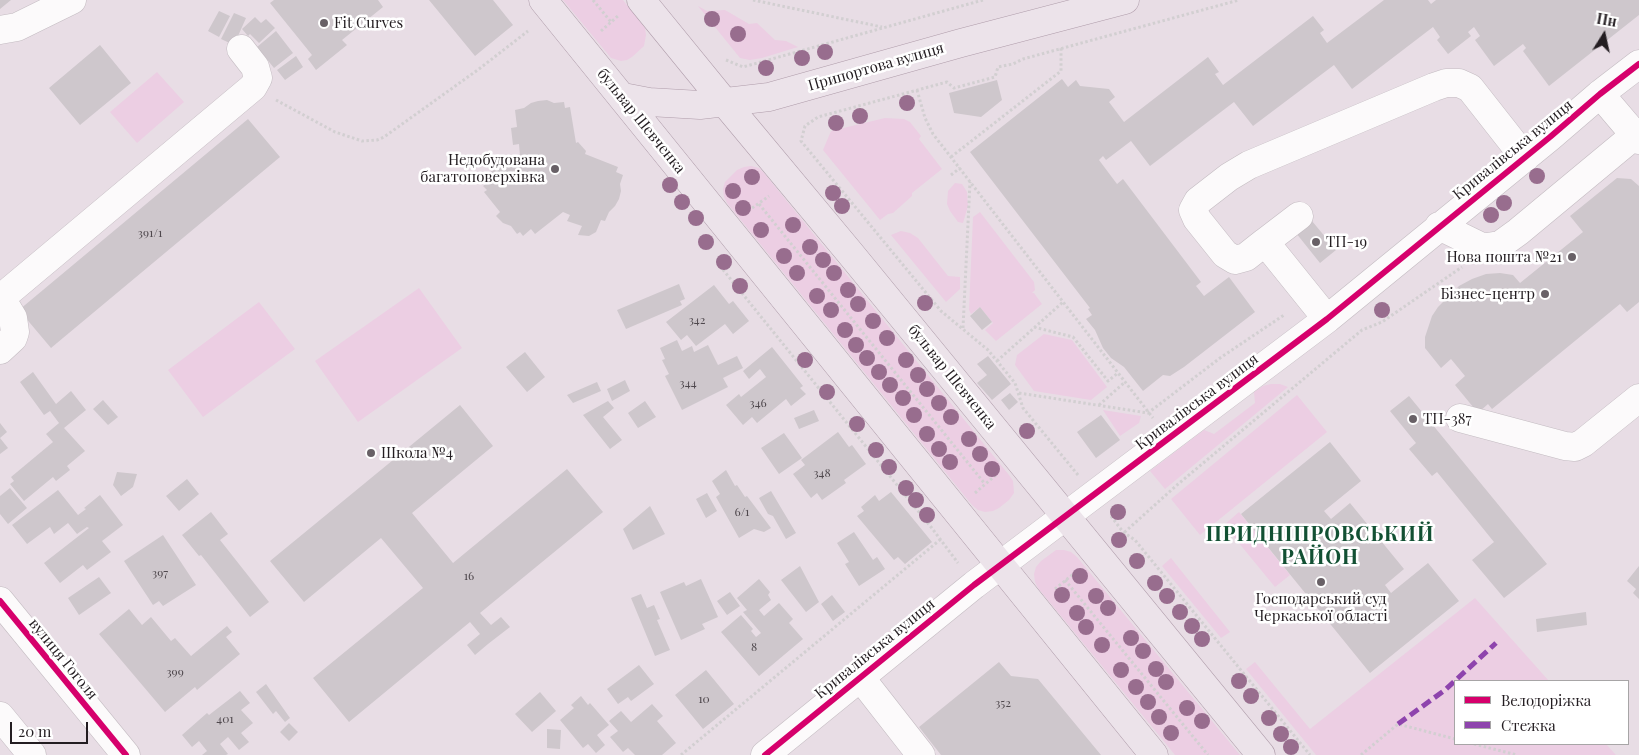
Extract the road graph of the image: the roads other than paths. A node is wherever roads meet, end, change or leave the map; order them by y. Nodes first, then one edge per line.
1 (72, 0) edge
2 (544, 0) edge
3 (1125, 0) edge
4 (1097, 4) edge
5 (632, 7) edge
6 (0, 30) edge
7 (241, 50) dead end
8 (1639, 64) edge
9 (1600, 94) junction
10 (623, 97) junction
11 (725, 103) junction
12 (1637, 138) edge
13 (1525, 158) junction
14 (1299, 216) dead end
15 (1439, 226) junction
16 (1265, 242) junction
17 (1, 297) edge
18 (1327, 319) junction
19 (0, 350) edge
20 (1639, 398) edge
21 (1460, 418) dead end
22 (1064, 516) junction
23 (1000, 565) junction
24 (0, 602) edge
25 (860, 677) junction
26 (0, 716) edge
27 (32, 755) edge
28 (126, 755) edge
29 (765, 755) edge
30 (921, 755) edge
31 (1154, 755) edge
32 (1261, 755) edge

1 - 6 street
2 - 10 main road, бульвар Шевченка
3 - 4 main road, Припортова вулиця
4 - 11 main road, Припортова вулиця
5 - 11 main road, бульвар Шевченка
7 - 17 street
8 - 9 street, Кривалівська вулиця
9 - 12 street
9 - 13 street, Кривалівська вулиця
10 - 11 main road, Припортова вулиця
10 - 23 main road, бульвар Шевченка
11 - 22 main road, бульвар Шевченка
12 - 15 street
13 - 15 street, Кривалівська вулиця
13 - 16 street
14 - 16 street
15 - 18 street, Кривалівська вулиця
16 - 18 street
17 - 19 street
18 - 22 street, Кривалівська вулиця
20 - 21 street
22 - 23 street, Кривалівська вулиця
22 - 32 main road, бульвар Шевченка
23 - 25 street, Кривалівська вулиця
23 - 31 main road, бульвар Шевченка
24 - 28 street, вулиця Гоголя
25 - 29 street, Кривалівська вулиця
25 - 30 street
26 - 27 street

